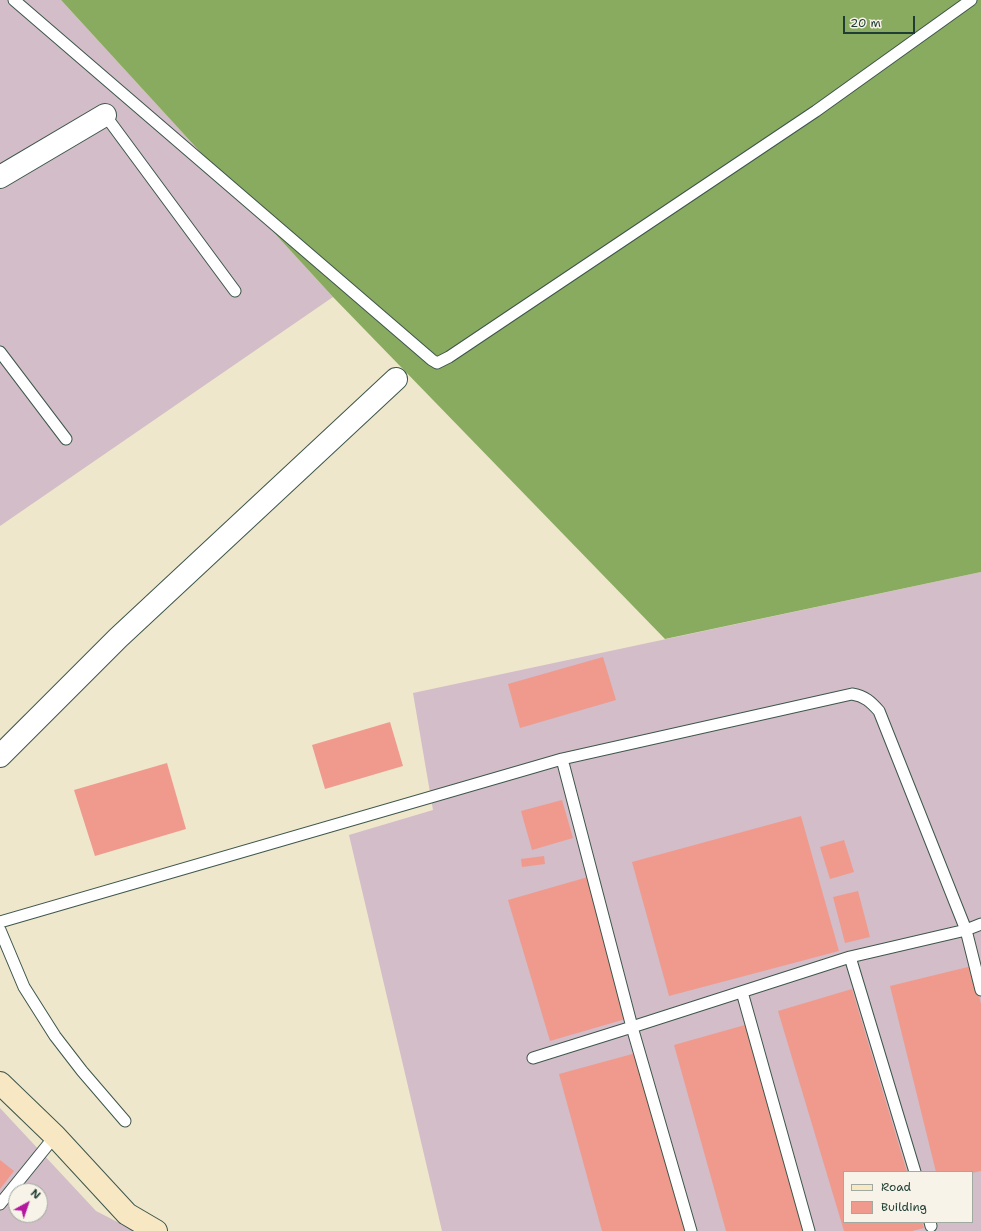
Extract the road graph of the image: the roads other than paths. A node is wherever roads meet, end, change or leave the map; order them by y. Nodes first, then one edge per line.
1 (14, 0) edge
2 (971, 0) edge
3 (105, 115) joint
4 (0, 177) edge
5 (236, 291) dead end
6 (0, 352) edge
7 (396, 379) dead end
8 (66, 439) dead end
9 (0, 756) edge
10 (562, 759) junction
11 (0, 922) edge
12 (981, 924) edge
13 (0, 930) edge
14 (966, 930) junction
15 (850, 957) junction
16 (981, 990) edge
17 (742, 992) junction
18 (632, 1027) junction
19 (533, 1058) dead end
20 (0, 1083) edge
21 (125, 1121) dead end
22 (55, 1136) junction
23 (915, 1171) edge
24 (0, 1204) edge
25 (156, 1231) edge
26 (691, 1231) edge
27 (809, 1231) edge

1 - 2 lane
3 - 4 street
3 - 5 lane
6 - 8 lane
7 - 9 street
10 - 11 lane
10 - 14 lane
10 - 18 lane
12 - 14 lane
13 - 21 lane
14 - 15 lane
14 - 16 lane
15 - 17 lane
15 - 23 lane
17 - 18 lane
17 - 27 lane
18 - 19 lane
18 - 26 lane
20 - 22 main road
22 - 24 lane
22 - 25 main road

